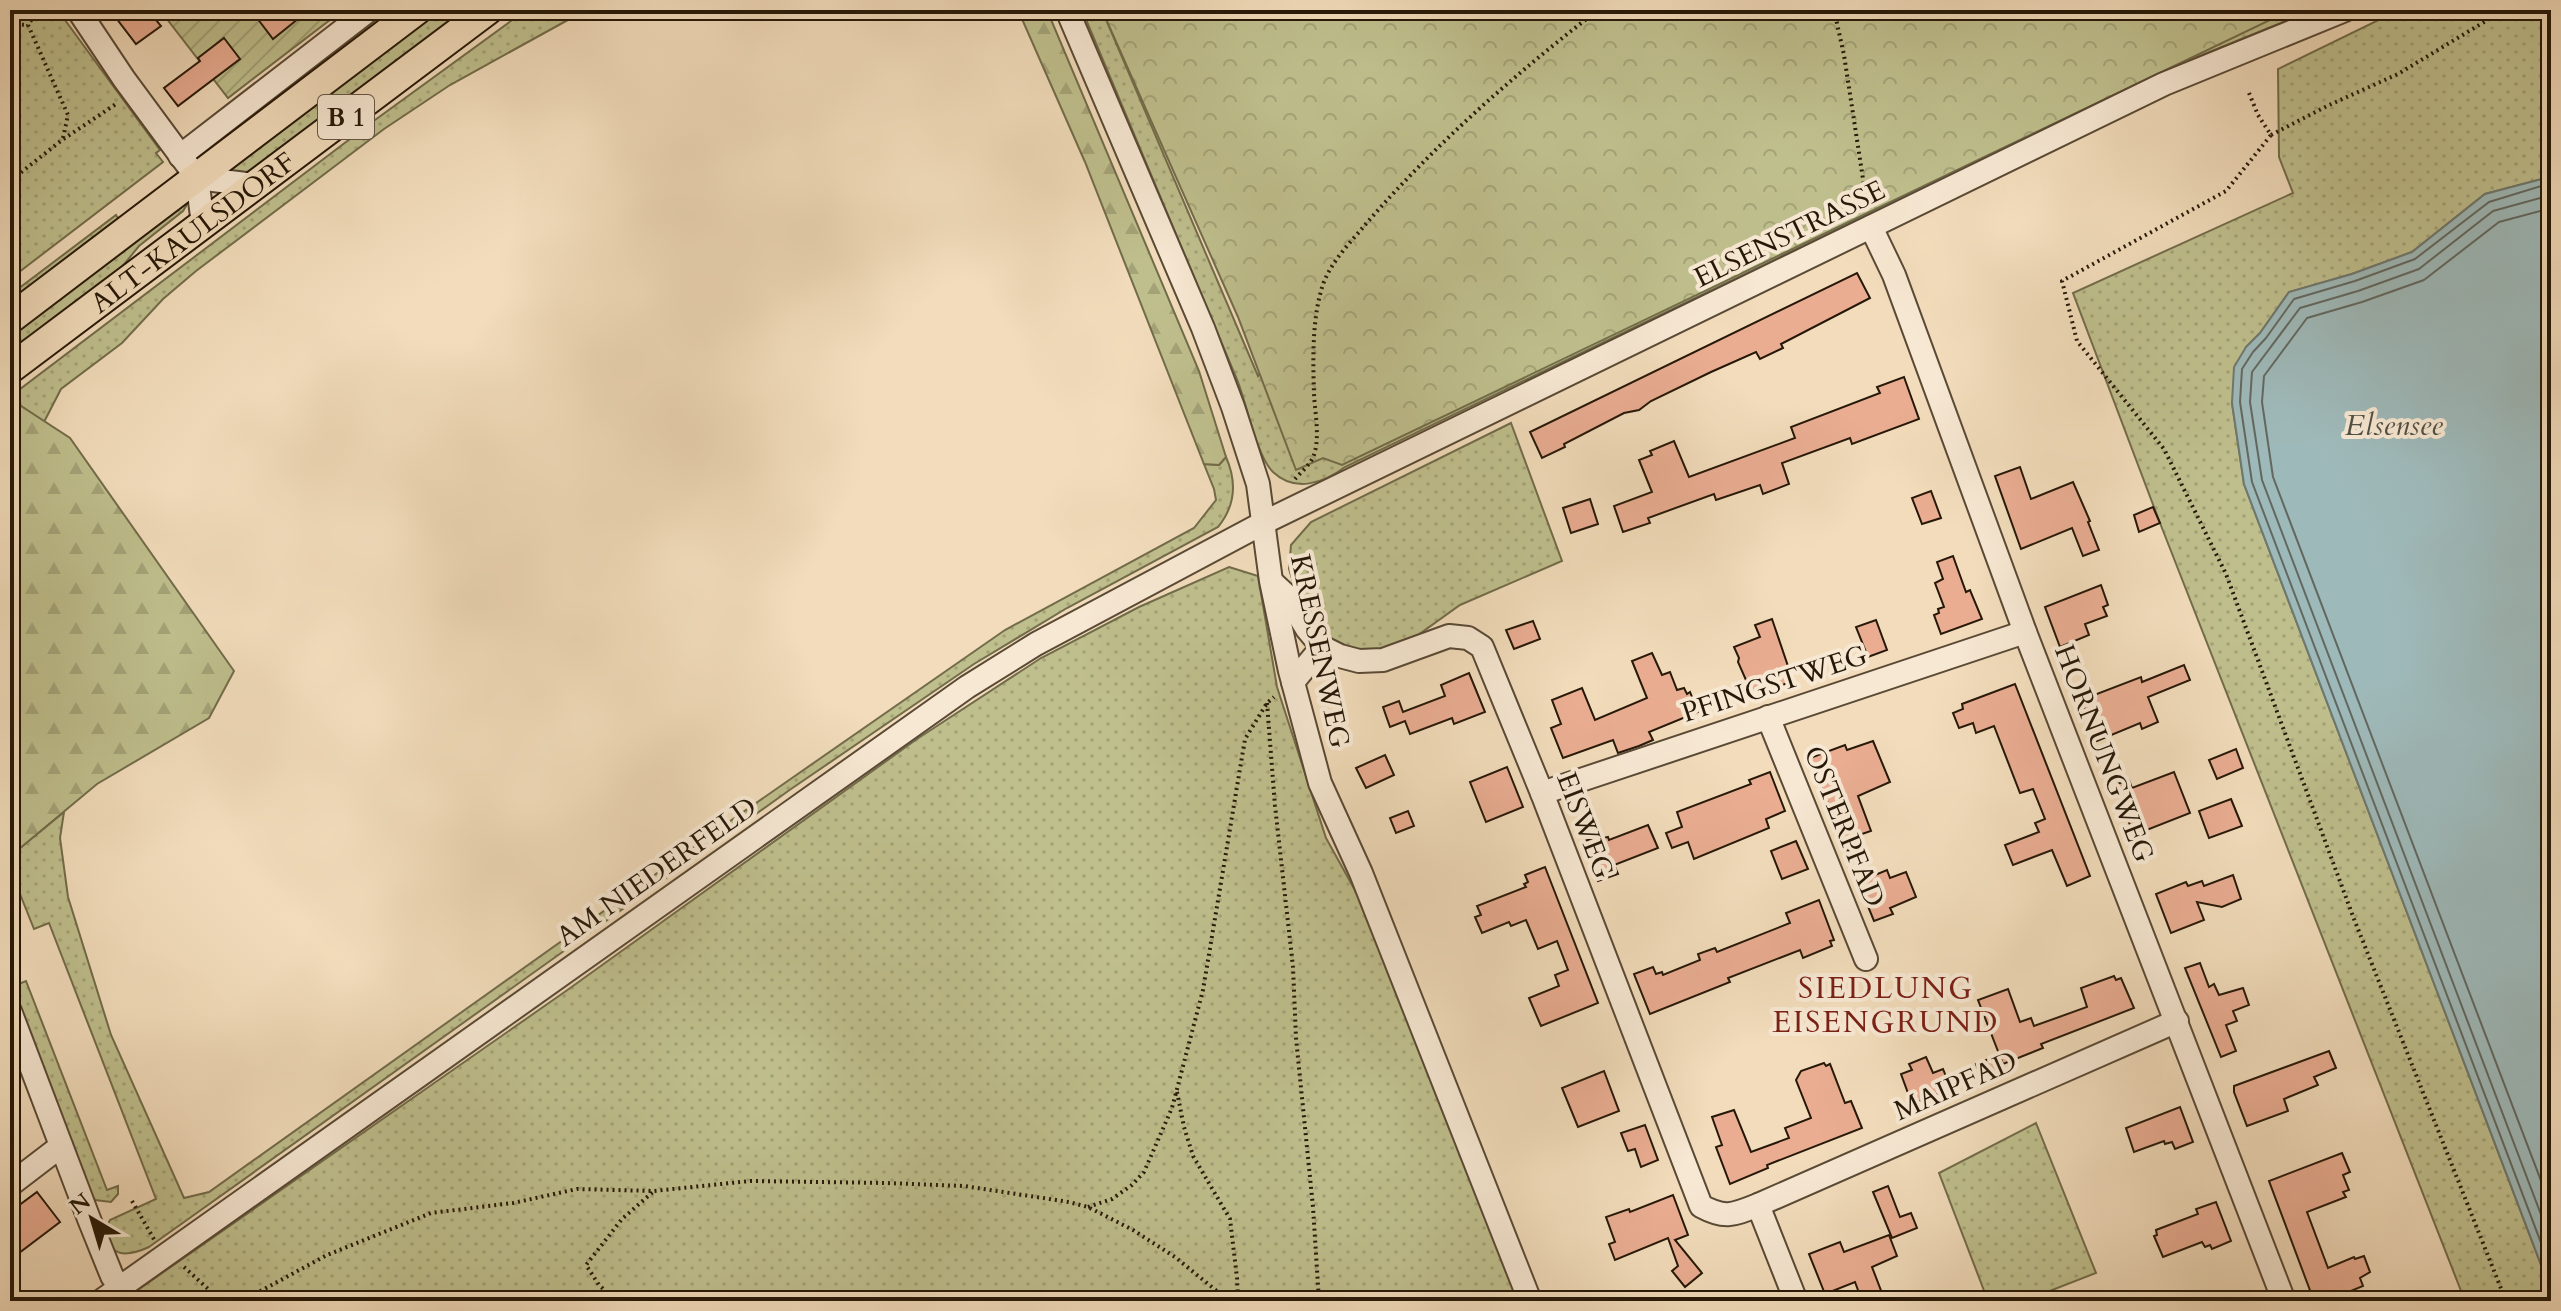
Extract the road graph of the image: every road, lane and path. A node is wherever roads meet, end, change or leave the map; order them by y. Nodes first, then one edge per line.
1 (38, 10) edge
2 (78, 10) edge
3 (369, 10) edge
4 (488, 10) edge
5 (1067, 10) edge
6 (1598, 10) edge
7 (1834, 10) edge
8 (2345, 10) edge
9 (2504, 10) edge
10 (412, 12) edge
11 (10, 24) edge
12 (28, 25) junction
13 (134, 93) junction
14 (2249, 93) dead end
15 (2271, 135) junction
16 (62, 140) junction
17 (182, 158) junction
18 (10, 177) edge
19 (254, 185) junction
20 (203, 224) junction
21 (1871, 227) junction
22 (10, 319) edge
23 (10, 369) edge
24 (1295, 479) dead end
25 (1265, 522) junction
26 (1271, 581) junction
27 (2025, 632) junction
28 (1322, 647) junction
29 (1293, 682) junction
30 (1267, 703) junction
31 (1768, 717) junction
32 (1542, 793) junction
33 (1866, 959) dead end
34 (10, 1011) edge
35 (2177, 1021) junction
36 (1176, 1091) junction
37 (61, 1146) junction
38 (10, 1185) edge
39 (654, 1191) junction
40 (132, 1201) dead end
41 (1758, 1205) junction
42 (1088, 1207) junction
43 (165, 1256) junction
44 (120, 1288) junction
45 (101, 1301) edge
46 (235, 1301) edge
47 (616, 1301) edge
48 (1229, 1301) edge
49 (1238, 1301) edge
50 (1319, 1301) edge
51 (1530, 1301) edge
52 (1796, 1301) edge
53 (2284, 1301) edge
54 (2506, 1301) edge

1 - 12 path
2 - 13 street
3 - 17 street, ALT-KAULSDORF
4 - 19 main road, ALT-KAULSDORF / B 1
5 - 25 street, KRESSENWEG
6 - 24 path
7 - 21 path
8 - 21 street, ELSENSTRASSE
9 - 15 path
10 - 17 main road, ALT-KAULSDORF / B 1
11 - 12 path
12 - 16 path
13 - 16 path
13 - 17 street
14 - 15 path
15 - 54 path
16 - 18 path
17 - 19 street
17 - 20 street
17 - 22 main road, ALT-KAULSDORF / B 1
19 - 20 main road, ALT-KAULSDORF / B 1
20 - 23 main road, ALT-KAULSDORF / B 1
21 - 25 street, ELSENSTRASSE
21 - 27 street, HORNUNGWEG
25 - 26 street, KRESSENWEG
25 - 43 street, AM NIEDERFELD
26 - 28 street
26 - 29 street, KRESSENWEG
27 - 31 street, PFINGSTWEG
27 - 35 street, HORNUNGWEG
28 - 29 street
28 - 32 street, EISWEG
29 - 30 path
29 - 51 street, KRESSENWEG
30 - 36 path
30 - 50 path
31 - 32 street, PFINGSTWEG
31 - 33 street, OSTERPFAD
32 - 41 street, EISWEG
34 - 37 street
35 - 41 street, MAIPFAD
35 - 53 street, HORNUNGWEG
36 - 42 path
36 - 49 path
37 - 38 street
37 - 44 street
39 - 42 path
39 - 46 path
39 - 47 path
40 - 43 path
41 - 52 street
42 - 48 path
43 - 44 street, AM NIEDERFELD
43 - 46 path
44 - 45 street, AM NIEDERFELD

